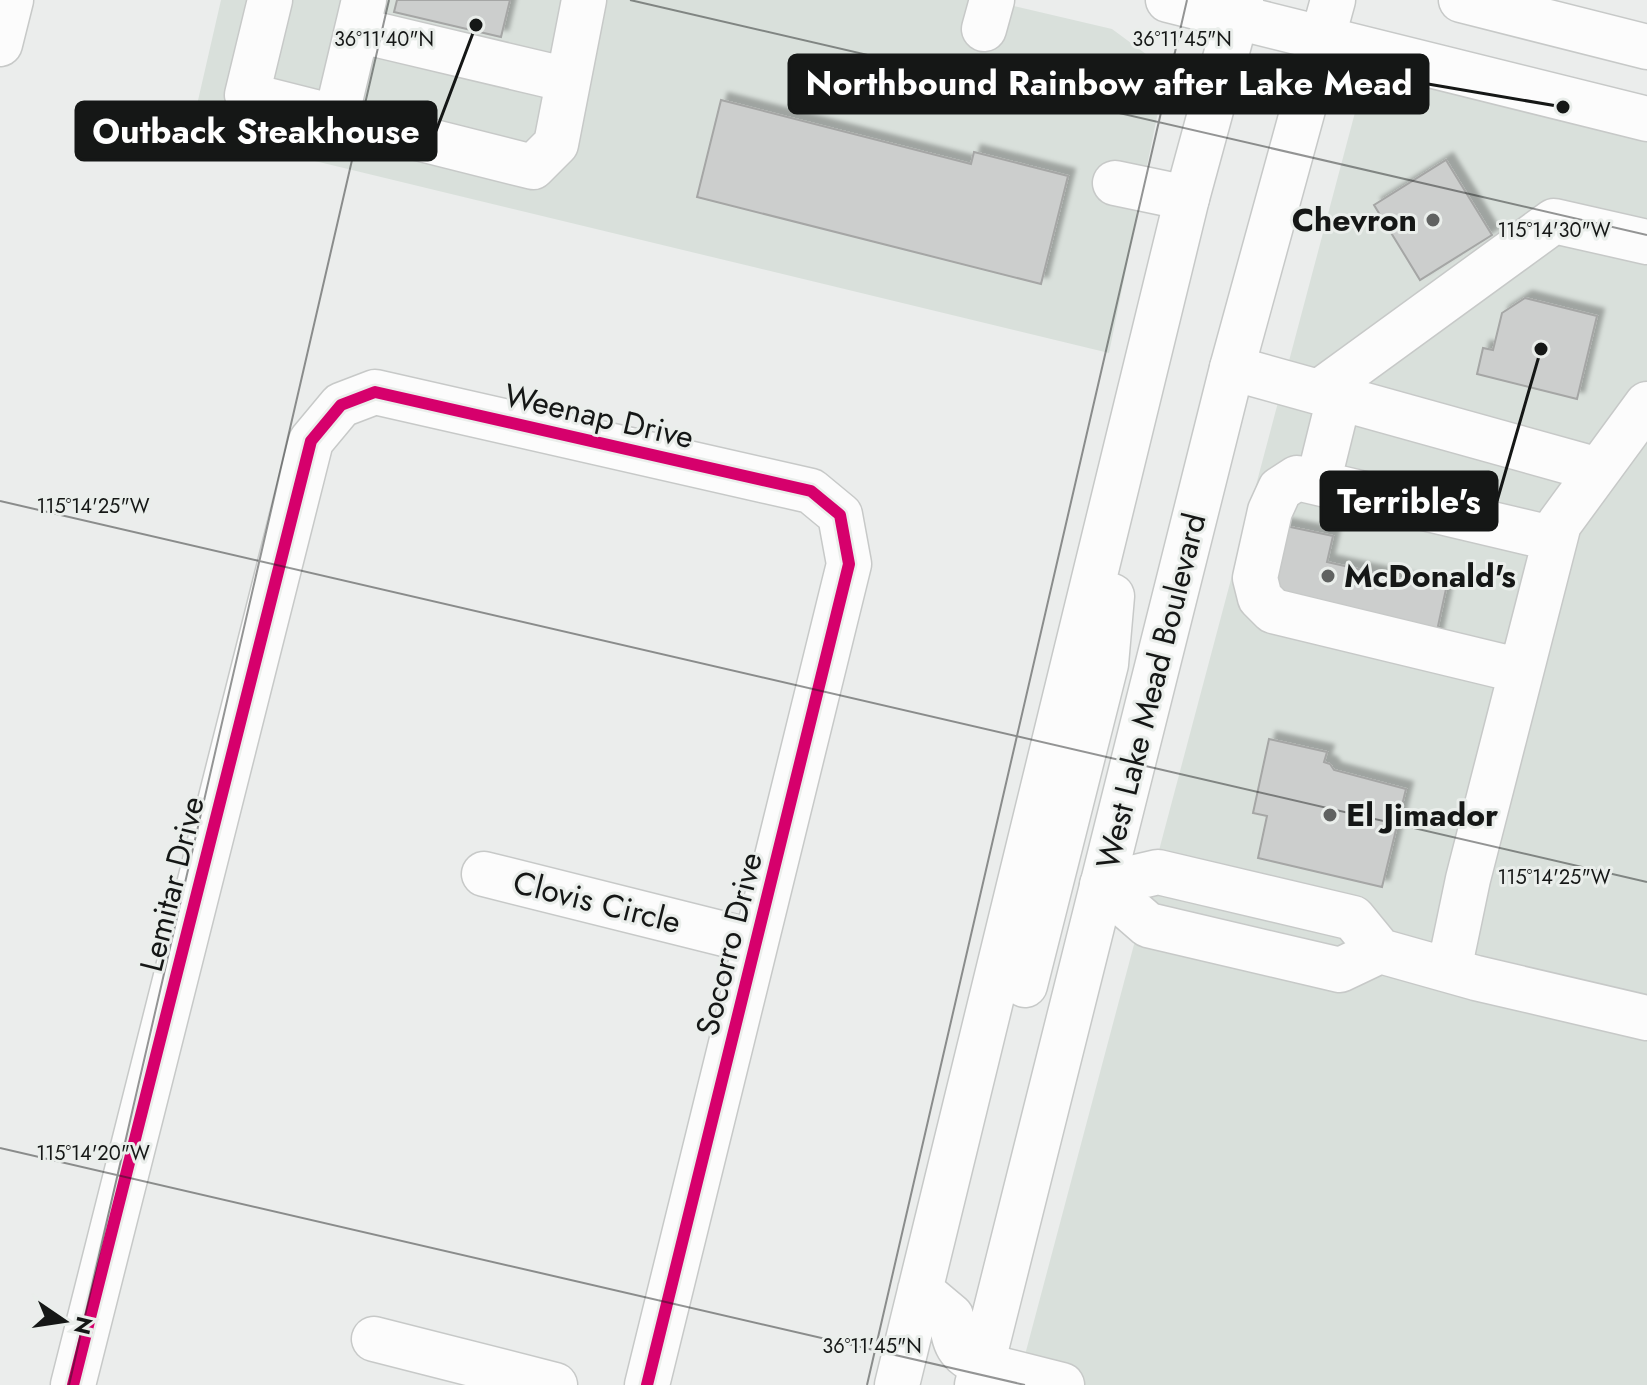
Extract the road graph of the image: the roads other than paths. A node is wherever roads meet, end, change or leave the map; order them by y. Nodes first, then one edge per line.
1 (11, 0) edge
2 (270, 0) edge
3 (584, 0) edge
4 (1168, 0) edge
5 (1461, 0) edge
6 (1239, 8) edge
7 (361, 15) edge
8 (1328, 19) edge
9 (0, 44) edge
10 (1647, 47) edge
11 (568, 80) junction
12 (336, 118) junction
13 (1647, 119) edge
14 (1115, 183) dead end
15 (1187, 198) junction
16 (1647, 242) edge
17 (1232, 368) junction
18 (1329, 395) junction
19 (1647, 404) edge
20 (341, 405) joint
21 (1125, 455) junction
22 (1598, 470) junction
23 (1320, 475) junction
24 (840, 515) joint
25 (1557, 531) junction
26 (1521, 671) junction
27 (1053, 873) junction
28 (484, 874) dead end
29 (1102, 885) junction
30 (756, 942) junction
31 (1449, 970) junction
32 (1647, 1018) edge
33 (952, 1158) junction
34 (920, 1290) junction
35 (374, 1339) dead end
36 (980, 1375) edge
37 (73, 1385) edge
38 (555, 1385) edge
39 (647, 1385) edge
40 (897, 1385) edge
41 (1062, 1385) edge

1 - 9 main road
2 - 12 main road
3 - 11 main road
4 - 6 main road
5 - 10 main road
6 - 8 main road
6 - 15 main road
7 - 11 main road
7 - 12 main road
8 - 13 main road
8 - 17 main road, West Lake Mead Boulevard
11 - 12 main road
14 - 15 main road
15 - 21 main road
16 - 18 main road
17 - 18 main road
17 - 29 main road, West Lake Mead Boulevard
18 - 22 main road
18 - 23 main road
19 - 22 main road
20 - 24 main road, Weenap Drive
20 - 37 main road, Lemitar Drive
21 - 27 main road
21 - 33 main road
22 - 25 main road
23 - 25 main road
23 - 26 main road
24 - 30 main road, Socorro Drive
25 - 26 main road
26 - 31 main road
27 - 29 main road
27 - 33 main road
28 - 30 main road, Clovis Circle
29 - 31 main road
29 - 36 main road, West Lake Mead Boulevard
30 - 39 main road, Socorro Drive
31 - 32 main road
33 - 34 main road
34 - 36 main road
34 - 40 main road
35 - 38 main road
36 - 41 main road

